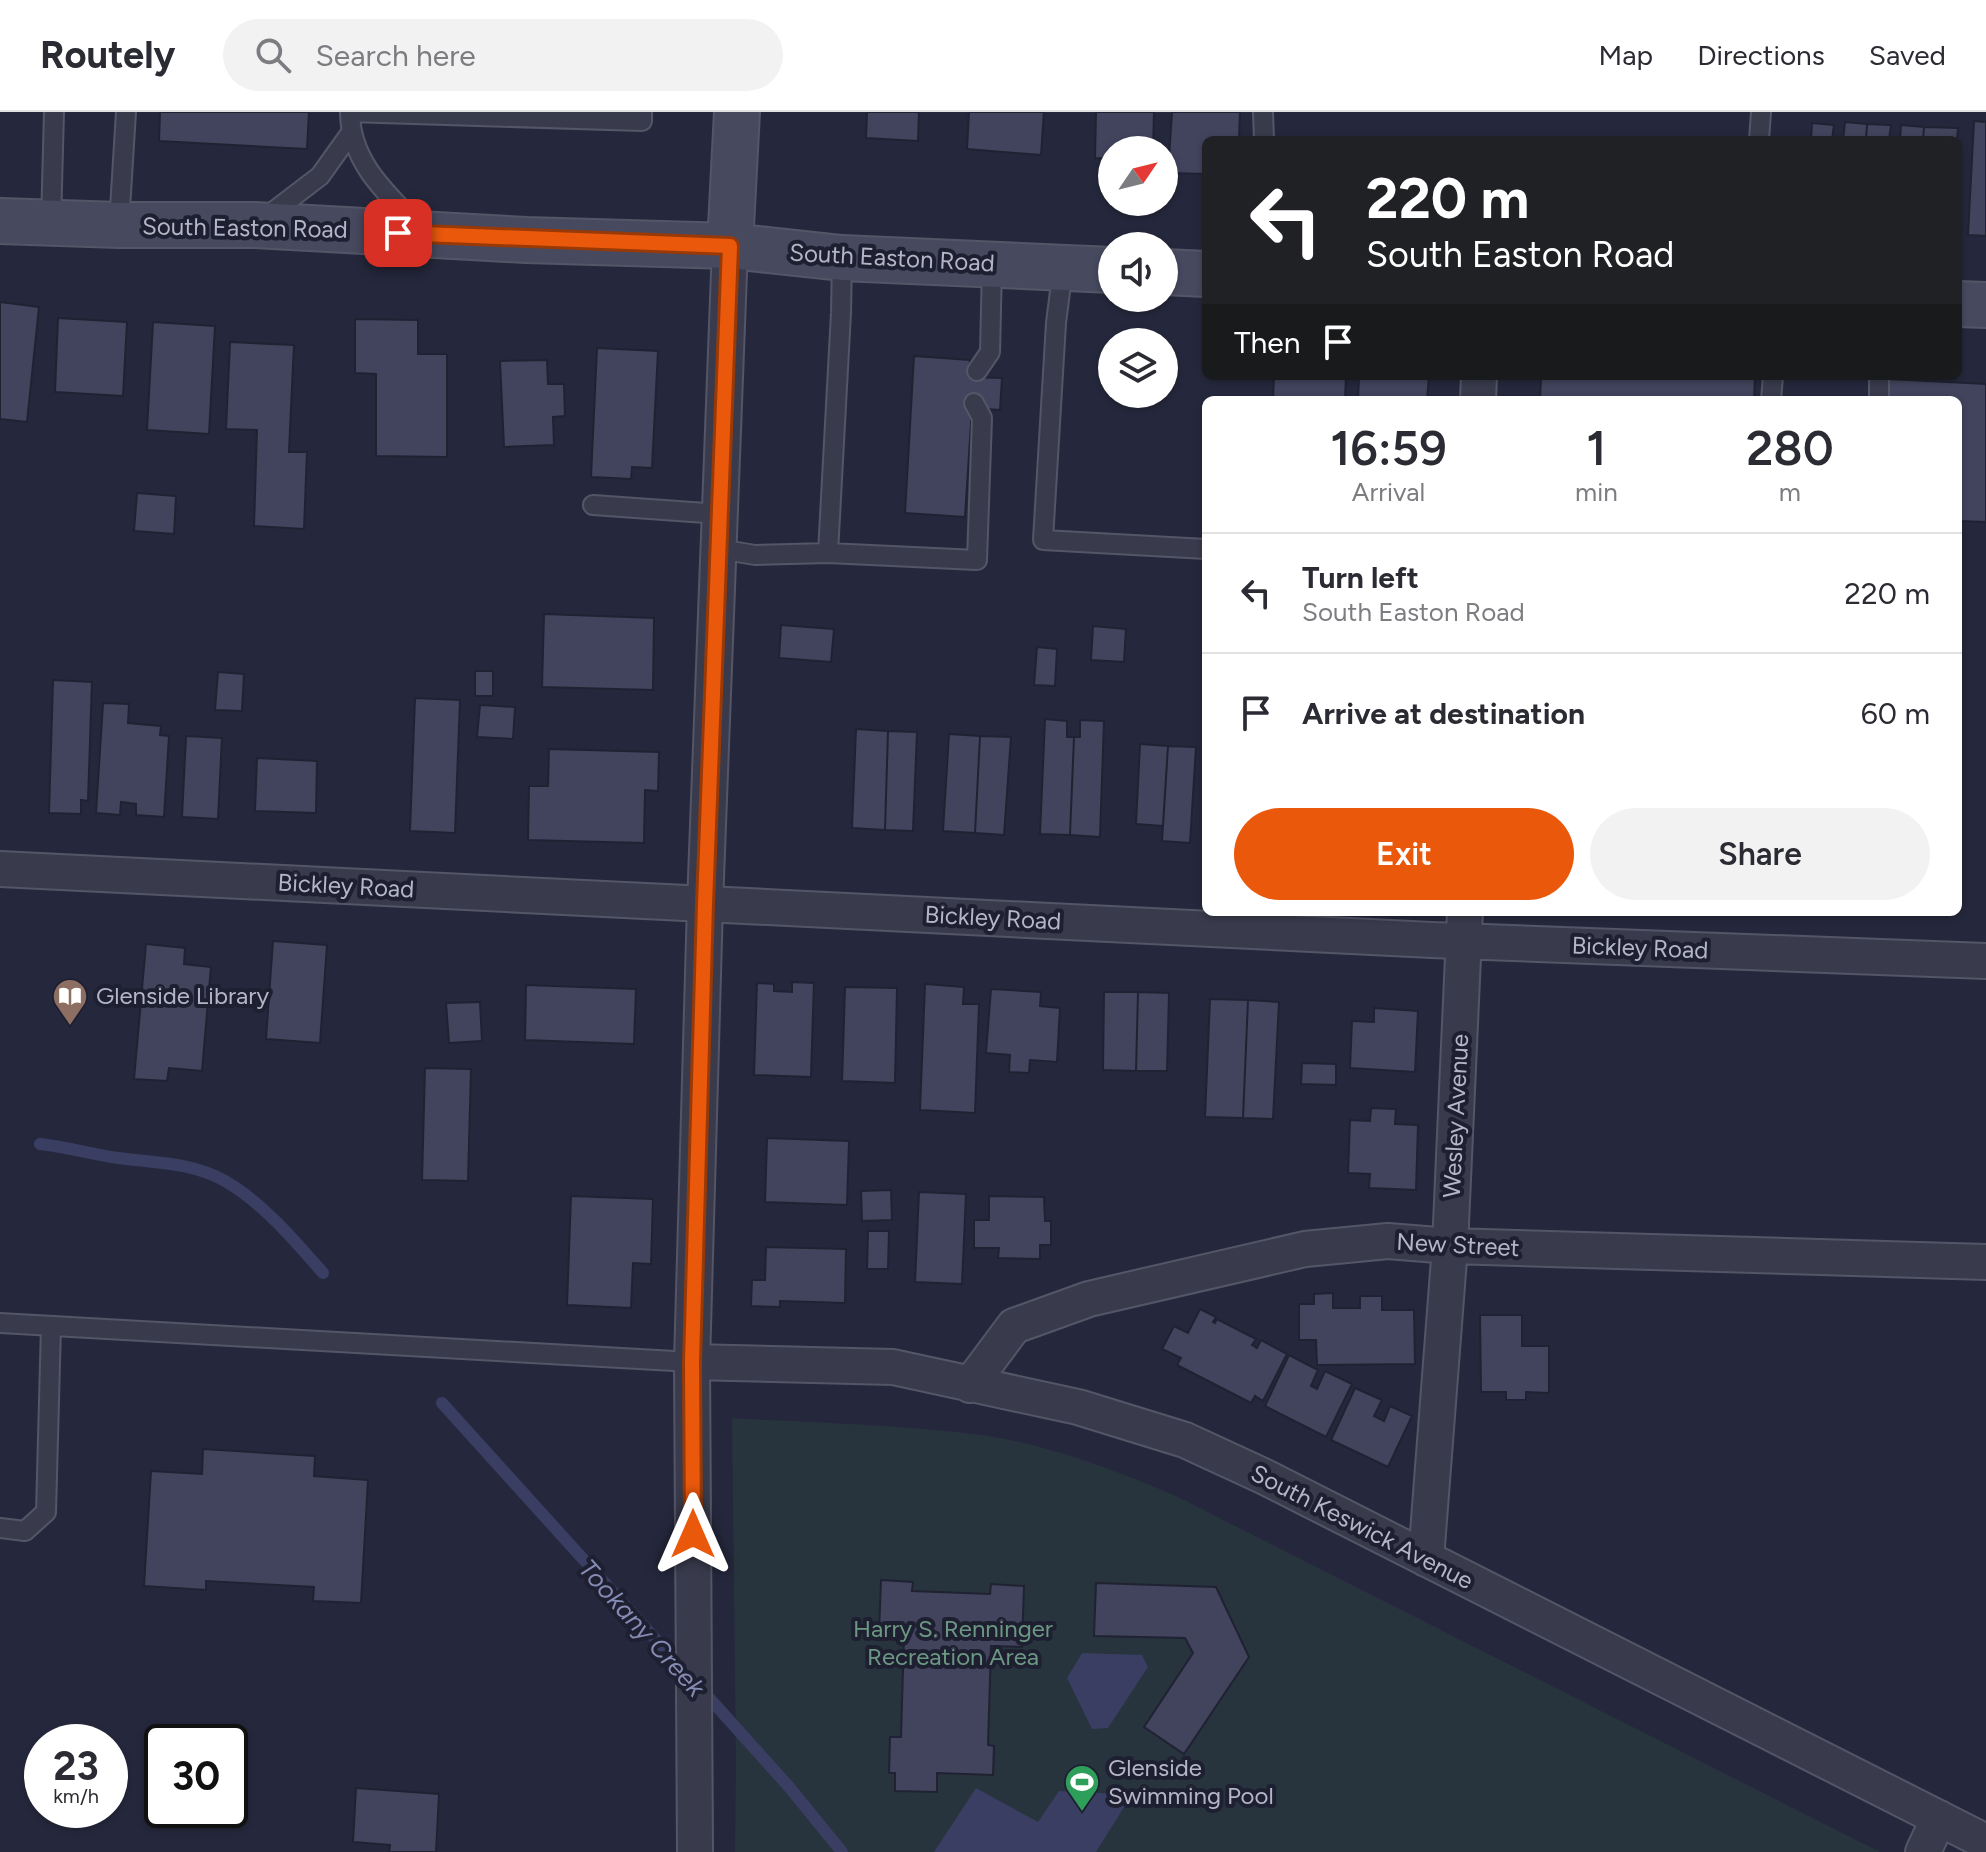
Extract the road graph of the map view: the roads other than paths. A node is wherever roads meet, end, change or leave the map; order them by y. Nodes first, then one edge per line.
1 (54, 112) edge
2 (126, 112) edge
3 (642, 112) edge
4 (737, 112) edge
5 (1263, 112) edge
6 (1761, 112) edge
7 (384, 113) edge
8 (418, 113) edge
9 (464, 114) edge
10 (507, 115) edge
11 (560, 116) edge
12 (593, 116) edge
13 (350, 134) junction
14 (1264, 136) edge
15 (1759, 136) edge
16 (0, 221) edge
17 (51, 223) junction
18 (119, 225) junction
19 (255, 225) junction
20 (426, 235) junction
21 (730, 246) junction
22 (842, 258) junction
23 (992, 264) junction
24 (1063, 268) junction
25 (1098, 269) edge
26 (1178, 273) edge
27 (1202, 274) edge
28 (1962, 304) edge
29 (1986, 305) edge
30 (990, 352) junction
31 (977, 371) dead end
32 (997, 371) dead end
33 (995, 404) dead end
34 (593, 505) dead end
35 (720, 514) junction
36 (719, 549) junction
37 (1202, 549) edge
38 (828, 553) junction
39 (0, 869) edge
40 (705, 904) junction
41 (1464, 927) edge
42 (1986, 961) edge
43 (1450, 1246) junction
44 (1986, 1262) edge
45 (0, 1323) edge
46 (51, 1326) junction
47 (692, 1362) junction
48 (970, 1385) junction
49 (0, 1528) edge
50 (1426, 1559) junction
51 (1939, 1818) junction
52 (1986, 1842) edge
53 (695, 1852) edge
54 (1923, 1852) edge

1 - 17 lane
2 - 18 lane
3 - 12 lane
4 - 21 main road
5 - 14 lane
6 - 15 lane
7 - 8 lane
7 - 13 lane
8 - 9 lane
9 - 10 lane
10 - 11 lane
11 - 12 lane
13 - 19 lane
13 - 20 lane
16 - 17 main road, South Easton Road
17 - 18 main road, South Easton Road
18 - 19 main road, South Easton Road
19 - 20 main road, South Easton Road
20 - 21 main road, South Easton Road
21 - 22 main road, South Easton Road
21 - 35 street
22 - 23 main road, South Easton Road
22 - 38 lane
23 - 24 main road, South Easton Road
23 - 30 lane
24 - 25 main road, South Easton Road
24 - 37 lane
26 - 27 main road
28 - 29 main road
30 - 31 lane
30 - 32 lane
33 - 38 lane
34 - 35 lane
35 - 36 street
36 - 38 lane
36 - 40 street
39 - 40 street, Bickley Road
40 - 41 street, Bickley Road
40 - 47 street
41 - 42 street, Bickley Road
41 - 43 street, Wesley Avenue
43 - 44 street, New Street
43 - 48 street, New Street
43 - 50 street, Wesley Avenue
45 - 46 lane
46 - 47 lane
46 - 49 lane
47 - 48 street, South Keswick Avenue
47 - 53 street
48 - 50 street, South Keswick Avenue
50 - 51 street, South Keswick Avenue
51 - 52 street, South Keswick Avenue
51 - 54 street

